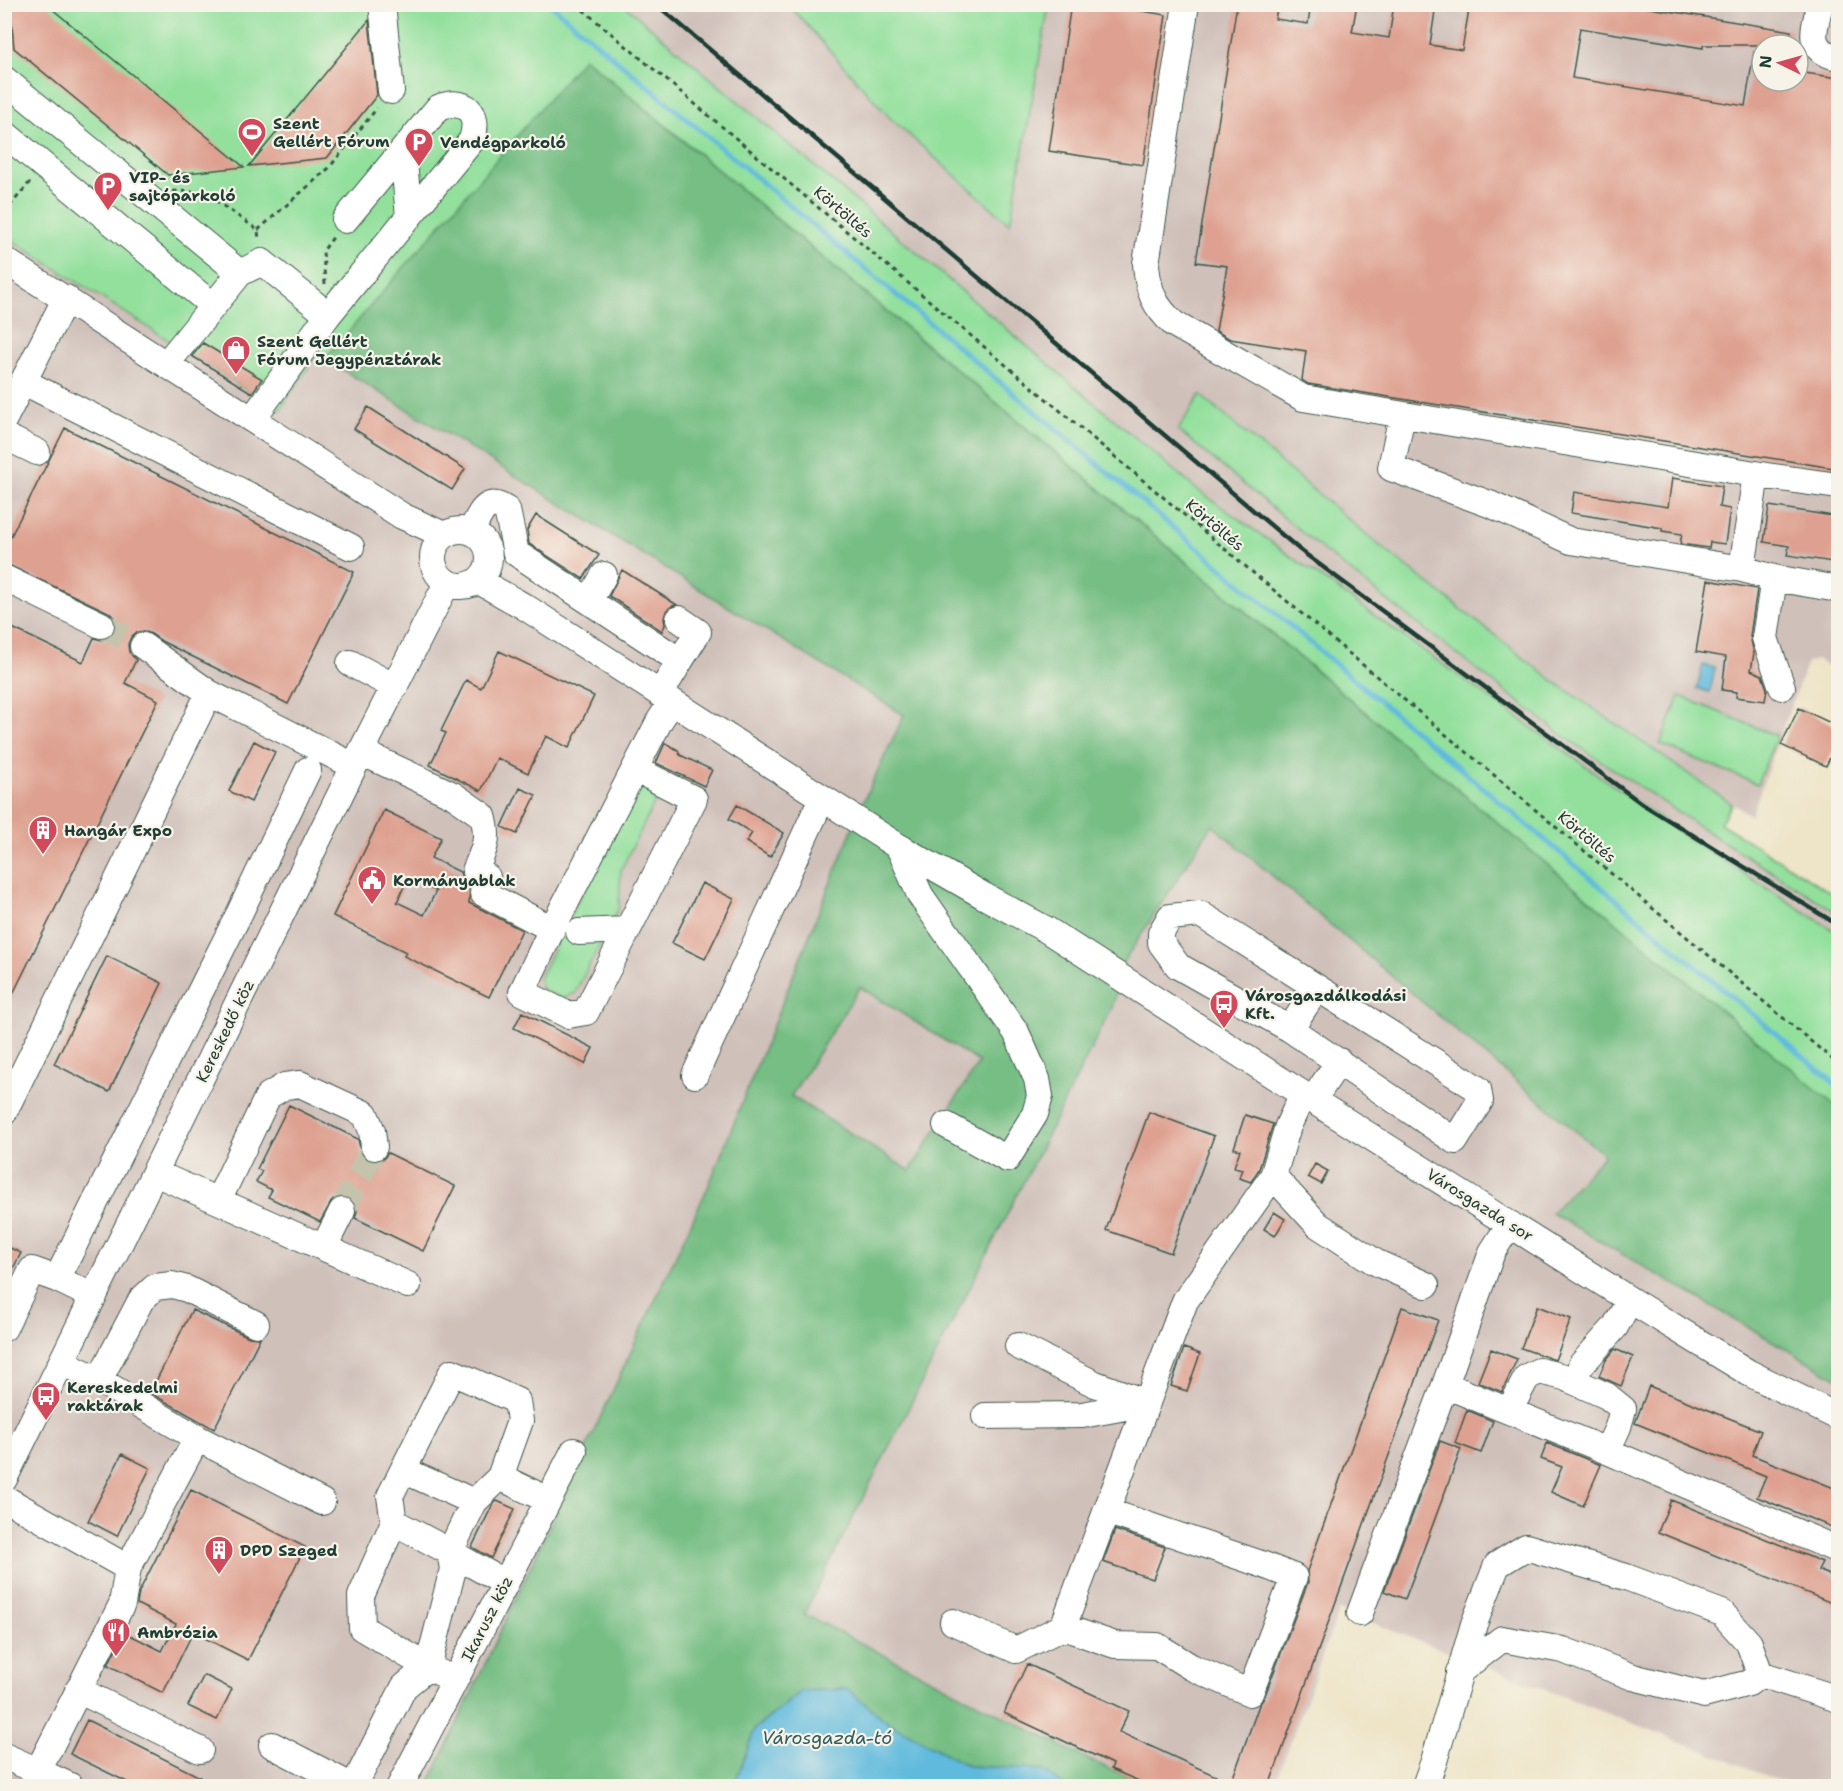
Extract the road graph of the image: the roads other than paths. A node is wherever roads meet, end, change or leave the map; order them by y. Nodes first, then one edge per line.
1 (382, 4) edge
2 (1186, 4) edge
3 (1820, 4) edge
4 (1839, 57) edge
5 (6, 69) edge
6 (391, 91) road end
7 (4, 133) edge
8 (403, 150) junction
9 (409, 217) junction
10 (345, 220) road end
11 (4, 260) edge
12 (251, 268) junction
13 (66, 298) junction
14 (212, 305) junction
15 (328, 315) junction
16 (167, 363) junction
17 (24, 382) junction
18 (1402, 415) junction
19 (253, 418) junction
20 (4, 419) edge
21 (4, 436) edge
22 (38, 452) dead end
23 (1756, 474) junction
24 (1839, 486) edge
25 (471, 531) junction
26 (439, 542) junction
27 (351, 547) dead end
28 (1742, 569) junction
29 (483, 574) junction
30 (604, 575) dead end
31 (4, 578) edge
32 (1774, 578) junction
33 (447, 583) junction
34 (1839, 590) edge
35 (589, 601) junction
36 (679, 619) dead end
37 (101, 625) tunnel mouth
38 (143, 646) tunnel mouth
39 (680, 661) junction
40 (350, 663) dead end
41 (396, 687) junction
42 (1782, 687) dead end
43 (209, 693) junction
44 (666, 698) junction
45 (358, 759) junction
46 (635, 769) junction
47 (308, 770) dead end
48 (822, 798) junction
49 (899, 847) junction
50 (240, 912) junction
51 (274, 929) junction
52 (552, 929) junction
53 (627, 930) junction
54 (579, 933) dead end
55 (1317, 988) junction
56 (1290, 1029) junction
57 (1339, 1062) junction
58 (695, 1075) dead end
59 (155, 1083) junction
60 (1308, 1097) junction
61 (190, 1100) junction
62 (4, 1112) edge
63 (946, 1125) dead end
64 (1455, 1140) junction
65 (374, 1147) tunnel mouth
66 (155, 1173) junction
67 (1434, 1175) junction
68 (1273, 1176) junction
69 (219, 1199) junction
70 (342, 1211) tunnel mouth
71 (1510, 1224) junction
72 (324, 1247) junction
73 (57, 1279) junction
74 (408, 1285) dead end
75 (1426, 1285) dead end
76 (94, 1297) junction
77 (1630, 1300) junction
78 (256, 1324) dead end
79 (4, 1328) edge
80 (1018, 1346) dead end
81 (62, 1362) junction
82 (1581, 1365) dead end
83 (99, 1380) junction
84 (1445, 1385) junction
85 (1148, 1403) junction
86 (1509, 1411) junction
87 (985, 1416) dead end
88 (1839, 1418) edge
89 (197, 1438) junction
90 (574, 1451) dead end
91 (1607, 1451) junction
92 (403, 1470) junction
93 (500, 1477) junction
94 (4, 1479) edge
95 (4, 1498) edge
96 (548, 1500) junction
97 (322, 1502) dead end
98 (474, 1502) junction
99 (1106, 1511) junction
100 (394, 1521) junction
101 (1839, 1550) edge
102 (450, 1552) junction
103 (128, 1568) junction
104 (505, 1583) junction
105 (1360, 1613) dead end
106 (953, 1622) dead end
107 (1063, 1627) junction
108 (428, 1667) junction
109 (1459, 1672) junction
110 (1760, 1674) junction
111 (455, 1680) junction
112 (78, 1690) junction
113 (1839, 1699) edge
114 (273, 1745) dead end
115 (200, 1750) dead end
116 (4, 1756) edge
117 (38, 1771) junction
118 (70, 1786) edge
119 (352, 1786) edge
120 (399, 1786) edge
121 (1425, 1786) edge

1 - 6 street
2 - 18 street
3 - 4 street
5 - 12 street
7 - 14 street
8 - 9 street
8 - 9 street
8 - 10 street
9 - 15 street
11 - 13 street
12 - 14 street
12 - 15 street
13 - 16 street
13 - 17 street
14 - 16 street
15 - 19 street
16 - 19 street
17 - 20 street
17 - 27 street
18 - 23 street
18 - 28 street
19 - 26 street
21 - 22 street
23 - 24 street
23 - 28 street
25 - 26 street
25 - 29 street
25 - 35 street
26 - 33 street
28 - 32 street
29 - 33 street
29 - 44 street, Városgazda sor
30 - 35 street
31 - 37 street
32 - 34 street
32 - 42 street
33 - 41 street, Kereskedő köz
35 - 39 street
36 - 39 street
38 - 43 street
39 - 44 street
40 - 41 street
41 - 45 street, Kereskedő köz
43 - 45 street
43 - 62 street
44 - 46 street
44 - 48 street, Városgazda sor
45 - 51 street, Kereskedő köz
45 - 52 street
46 - 52 street
46 - 53 street
47 - 50 street
48 - 49 street, Városgazda sor
48 - 58 street
49 - 60 street, Városgazda sor
49 - 63 street
50 - 51 street
50 - 59 street
51 - 61 street, Kereskedő köz
52 - 53 street
53 - 54 street
55 - 56 street
55 - 56 street
55 - 64 street
56 - 57 street
57 - 60 street
57 - 64 street
59 - 61 street
59 - 73 street
60 - 67 street, Városgazda sor
60 - 68 street
61 - 66 street, Kereskedő köz
64 - 67 street
65 - 69 street
66 - 69 street
66 - 76 street, Kereskedő köz
67 - 71 street, Városgazda sor
68 - 75 street
68 - 85 street
69 - 72 street
70 - 72 street
71 - 77 street, Városgazda sor
71 - 84 street
72 - 74 street
73 - 76 street
73 - 79 street
76 - 81 street, Kereskedő köz
77 - 82 street
77 - 88 street, Városgazda sor
78 - 83 street
80 - 85 street
81 - 83 street
81 - 94 street, Kereskedő köz
83 - 89 street
84 - 86 street
84 - 105 street
85 - 87 street
85 - 99 street
86 - 91 street
86 - 91 street
89 - 97 street
89 - 103 street
90 - 96 street, Ikarusz köz
91 - 101 street
92 - 93 street
92 - 98 street
92 - 100 street
93 - 96 street
93 - 98 street
95 - 103 street
96 - 104 street, Ikarusz köz
98 - 102 street
99 - 107 street
99 - 107 street
100 - 102 street
100 - 108 street
102 - 104 street
102 - 108 street
103 - 112 street
104 - 111 street, Ikarusz köz
106 - 107 street
108 - 111 street
108 - 119 street
109 - 110 street
109 - 110 street
109 - 121 street
110 - 113 street
111 - 120 street, Ikarusz köz
112 - 115 street
112 - 117 street
114 - 119 street
116 - 117 street
117 - 118 street

